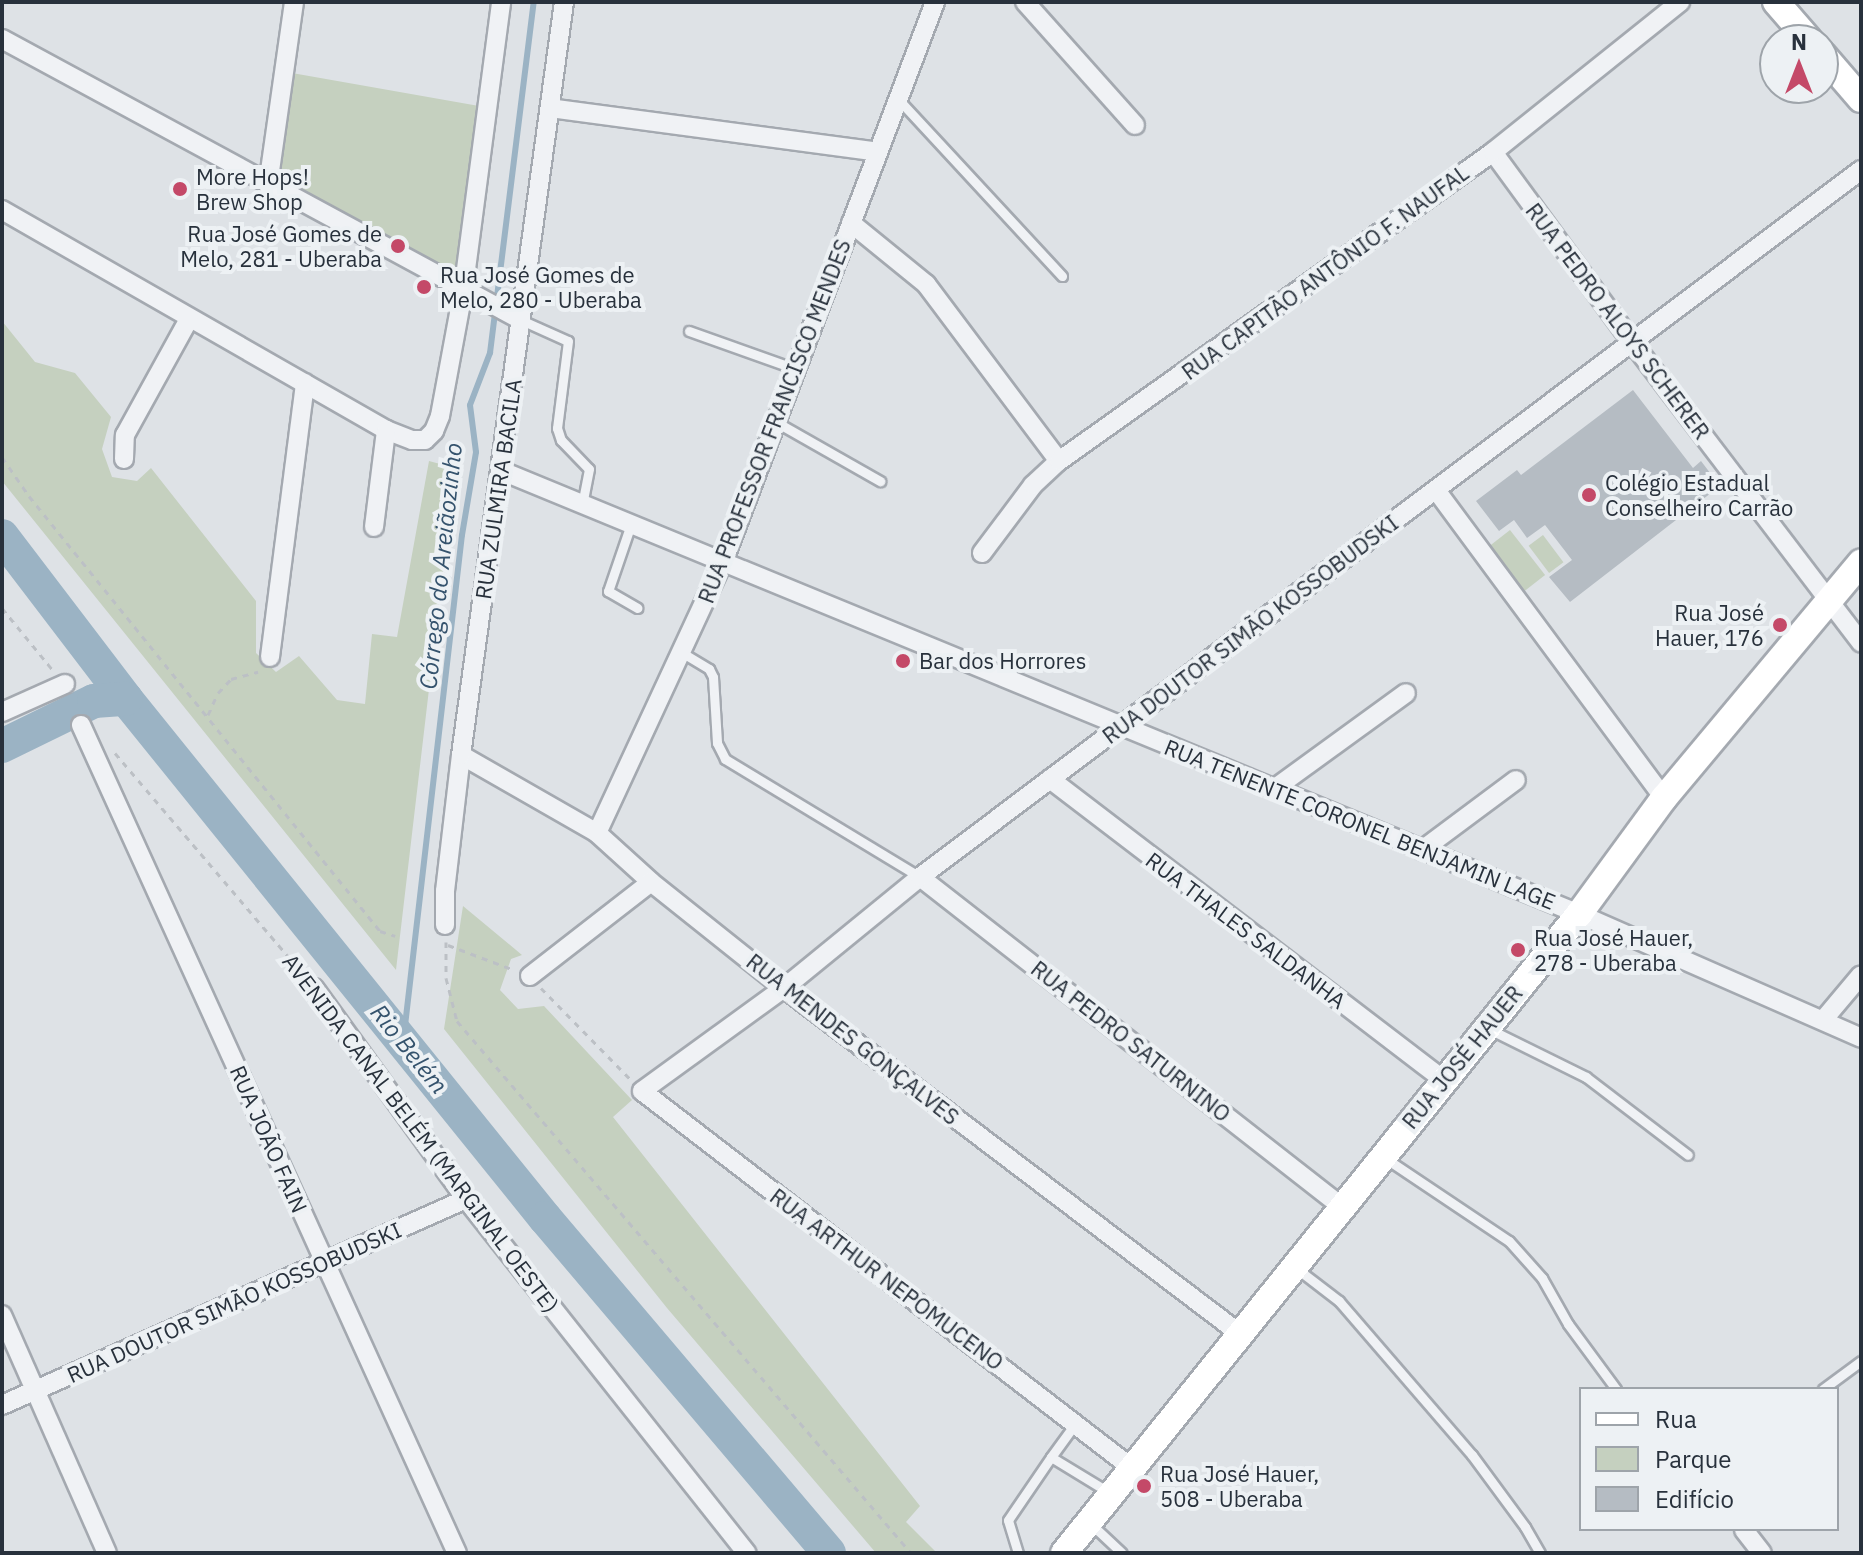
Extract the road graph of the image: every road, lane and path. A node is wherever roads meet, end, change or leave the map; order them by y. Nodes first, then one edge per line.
1 (294, 2) edge
2 (501, 2) edge
3 (564, 2) edge
4 (935, 2) edge
5 (1025, 2) edge
6 (1680, 2) edge
7 (1776, 2) edge
8 (1795, 24) edge
9 (3, 43) edge
10 (1839, 74) edge
11 (896, 97) junction
12 (1861, 99) edge
13 (550, 108) junction
14 (1135, 125) dead end
15 (878, 152) junction
16 (1493, 152) junction
17 (1861, 170) edge
18 (268, 185) junction
19 (2, 210) edge
20 (851, 223) junction
21 (1062, 276) dead end
22 (463, 292) junction
23 (189, 319) junction
24 (521, 320) junction
25 (689, 331) dead end
26 (1632, 342) junction
27 (796, 369) junction
28 (305, 383) junction
29 (776, 422) junction
30 (386, 430) junction
31 (2, 457) edge
32 (124, 459) dead end
33 (1059, 461) junction
34 (502, 471) junction
35 (880, 481) dead end
36 (1436, 490) junction
37 (582, 504) junction
38 (631, 524) junction
39 (374, 527) dead end
40 (982, 553) dead end
41 (723, 562) junction
42 (1861, 562) edge
43 (1829, 601) junction
44 (2, 608) edge
45 (638, 608) dead end
46 (1861, 643) edge
47 (681, 652) junction
48 (270, 657) joint
49 (65, 684) joint
50 (1406, 693) dead end
51 (2, 712) edge
52 (208, 717) junction
53 (81, 725) dead end
54 (1121, 726) junction
55 (115, 753) dead end
56 (461, 755) junction
57 (1050, 779) junction
58 (1516, 780) dead end
59 (1274, 789) junction
60 (1664, 798) junction
61 (597, 833) junction
62 (1422, 850) junction
63 (920, 877) junction
64 (651, 882) junction
65 (1579, 914) junction
66 (445, 934) junction
67 (395, 936) dead end
68 (1861, 975) edge
69 (530, 976) junction
70 (314, 988) joint
71 (784, 988) junction
72 (1824, 1019) junction
73 (1486, 1027) junction
74 (1861, 1038) edge
75 (1443, 1080) junction
76 (642, 1091) junction
77 (1688, 1155) dead end
78 (1382, 1156) junction
79 (466, 1199) junction
80 (1341, 1206) junction
81 (325, 1261) junction
82 (1293, 1266) junction
83 (2, 1315) edge
84 (1239, 1333) junction
85 (1861, 1361) edge
86 (1615, 1387) edge
87 (1826, 1387) edge
88 (35, 1390) junction
89 (2, 1405) edge
90 (1076, 1423) junction
91 (1051, 1457) junction
92 (1132, 1468) junction
93 (1111, 1494) junction
94 (1088, 1522) junction
95 (1745, 1531) edge
96 (107, 1553) edge
97 (457, 1553) edge
98 (747, 1553) edge
99 (911, 1553) edge
100 (1018, 1553) edge
101 (1064, 1553) edge
102 (1122, 1553) edge
103 (1540, 1553) edge
104 (1762, 1553) edge

1 - 18 street
2 - 22 street
3 - 13 street, RUA ZULMIRA BACILA
4 - 11 street, RUA PROFESSOR FRANCISCO MENDES
5 - 14 street
6 - 16 street, RUA CAPITÃO ANTÔNIO F. NAUFAL
7 - 8 main road
9 - 18 street
10 - 12 main road
11 - 15 street, RUA PROFESSOR FRANCISCO MENDES
11 - 21 lane
13 - 15 street
13 - 24 street, RUA ZULMIRA BACILA
15 - 20 street, RUA PROFESSOR FRANCISCO MENDES
16 - 26 street, RUA PEDRO ALOYS SCHERER
16 - 33 street, RUA CAPITÃO ANTÔNIO F. NAUFAL
17 - 26 street, RUA DOUTOR SIMÃO KOSSOBUDSKI
18 - 22 street
19 - 23 street
20 - 27 street, RUA PROFESSOR FRANCISCO MENDES
20 - 33 street
22 - 24 street
22 - 30 street
23 - 28 street
23 - 32 street
24 - 34 street, RUA ZULMIRA BACILA
24 - 37 lane
25 - 27 lane
26 - 36 street, RUA DOUTOR SIMÃO KOSSOBUDSKI
26 - 43 street, RUA PEDRO ALOYS SCHERER
27 - 29 street, RUA PROFESSOR FRANCISCO MENDES
28 - 30 street
28 - 48 street
29 - 35 lane
29 - 41 street, RUA PROFESSOR FRANCISCO MENDES
30 - 39 street
31 - 52 path
33 - 40 street, RUA CAPITÃO ANTÔNIO F. NAUFAL
34 - 37 street, RUA TENENTE CORONEL BENJAMIN LAGE
34 - 56 street, RUA ZULMIRA BACILA
36 - 54 street, RUA DOUTOR SIMÃO KOSSOBUDSKI
36 - 60 street
37 - 38 street, RUA TENENTE CORONEL BENJAMIN LAGE
38 - 41 street, RUA TENENTE CORONEL BENJAMIN LAGE
38 - 45 lane
41 - 47 street, RUA PROFESSOR FRANCISCO MENDES
41 - 54 street, RUA TENENTE CORONEL BENJAMIN LAGE
42 - 43 main road, RUA JOSÉ HAUER
43 - 46 street, RUA PEDRO ALOYS SCHERER
43 - 60 main road, RUA JOSÉ HAUER
44 - 49 path
47 - 61 street, RUA PROFESSOR FRANCISCO MENDES
47 - 63 lane
48 - 52 path
49 - 51 street
50 - 59 street
52 - 67 path
53 - 81 street, RUA JOÃO FAIN
54 - 57 street, RUA DOUTOR SIMÃO KOSSOBUDSKI
54 - 59 street, RUA TENENTE CORONEL BENJAMIN LAGE
55 - 70 path, AVENIDA CANAL BELÉM (MARGINAL OESTE)
56 - 61 street, RUA MENDES GONÇALVES
56 - 66 street, RUA ZULMIRA BACILA
57 - 63 street, RUA DOUTOR SIMÃO KOSSOBUDSKI
57 - 75 street, RUA THALES SALDANHA
58 - 62 street
59 - 62 street, RUA TENENTE CORONEL BENJAMIN LAGE
60 - 65 main road, RUA JOSÉ HAUER
61 - 64 street, RUA MENDES GONÇALVES
62 - 65 street, RUA TENENTE CORONEL BENJAMIN LAGE
63 - 71 street, RUA DOUTOR SIMÃO KOSSOBUDSKI
63 - 80 street, RUA PEDRO SATURNINO
64 - 69 street
64 - 71 street, RUA MENDES GONÇALVES
65 - 72 street, RUA TENENTE CORONEL BENJAMIN LAGE
65 - 73 main road, RUA JOSÉ HAUER
66 - 69 path
66 - 99 path
68 - 72 street
69 - 76 path
70 - 79 street, AVENIDA CANAL BELÉM (MARGINAL OESTE)
71 - 76 street, RUA DOUTOR SIMÃO KOSSOBUDSKI
71 - 84 street, RUA MENDES GONÇALVES
72 - 74 street, RUA TENENTE CORONEL BENJAMIN LAGE
73 - 75 main road, RUA JOSÉ HAUER
73 - 77 lane
75 - 78 main road, RUA JOSÉ HAUER
76 - 90 street, RUA ARTHUR NEPOMUCENO
78 - 80 main road, RUA JOSÉ HAUER
78 - 86 lane
79 - 81 street, RUA DOUTOR SIMÃO KOSSOBUDSKI
79 - 98 street, AVENIDA CANAL BELÉM (MARGINAL OESTE)
80 - 82 main road, RUA JOSÉ HAUER
81 - 88 street, RUA DOUTOR SIMÃO KOSSOBUDSKI
81 - 97 street, RUA JOÃO FAIN
82 - 84 main road, RUA JOSÉ HAUER
82 - 103 lane
83 - 88 street
84 - 92 main road, RUA JOSÉ HAUER
85 - 87 lane
88 - 89 street, RUA DOUTOR SIMÃO KOSSOBUDSKI
88 - 96 street
90 - 91 lane
90 - 92 street, RUA ARTHUR NEPOMUCENO
91 - 93 lane
91 - 100 lane
92 - 93 main road, RUA JOSÉ HAUER
93 - 94 main road, RUA JOSÉ HAUER
94 - 101 main road, RUA JOSÉ HAUER
94 - 102 lane
95 - 104 street

